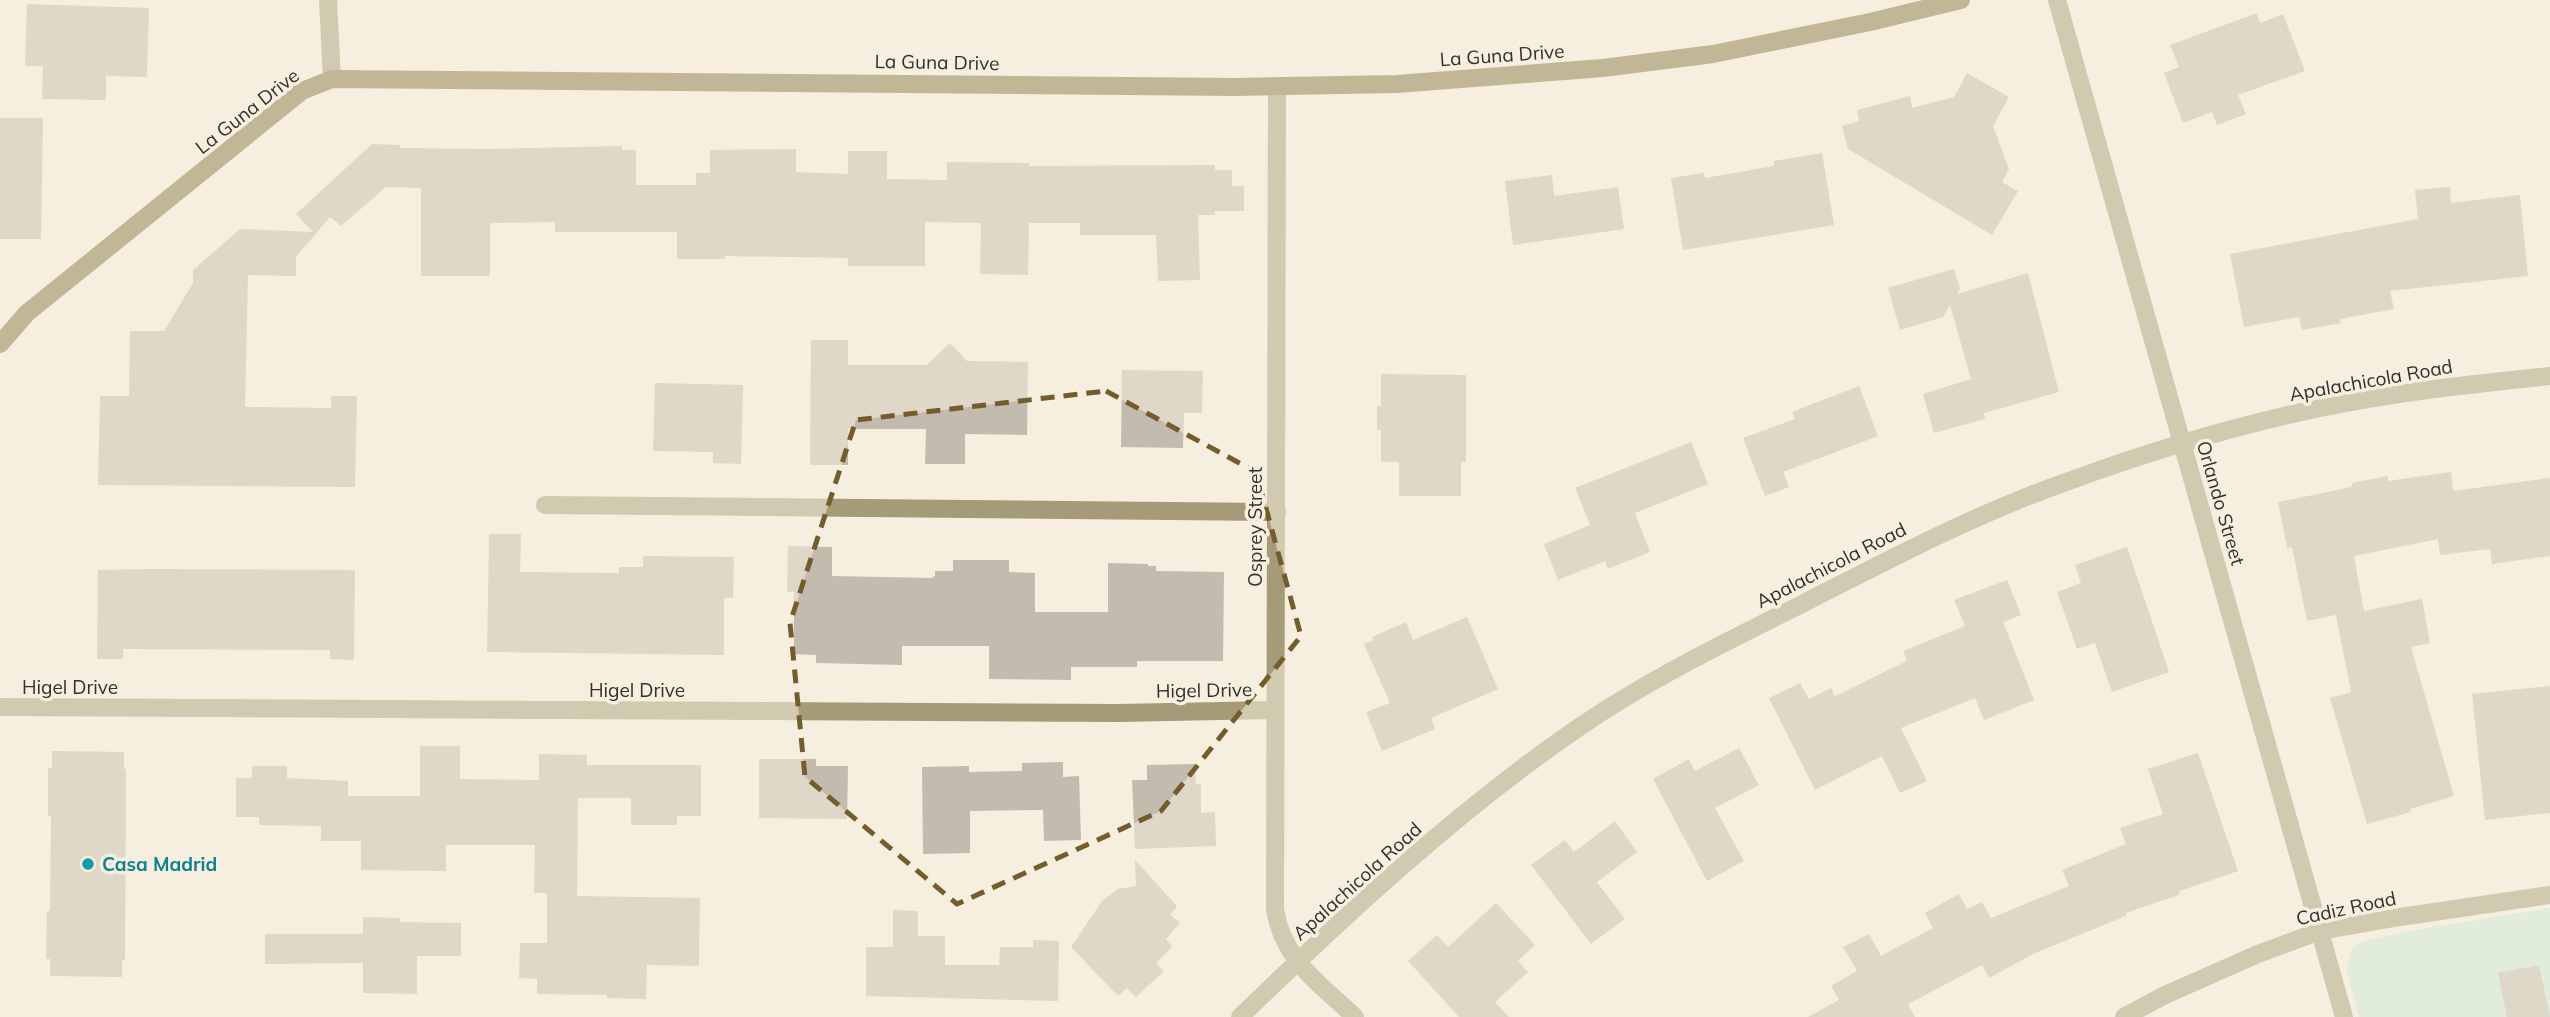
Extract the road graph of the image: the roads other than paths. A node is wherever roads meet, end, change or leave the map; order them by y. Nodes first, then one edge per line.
1 (328, 0) edge
2 (1961, 0) edge
3 (2057, 0) edge
4 (332, 79) junction
5 (1277, 87) junction
6 (0, 344) edge
7 (2550, 376) edge
8 (2182, 443) junction
9 (545, 505) dead end
10 (1277, 512) junction
11 (0, 707) edge
12 (1274, 710) junction
13 (2550, 895) edge
14 (2320, 931) junction
15 (1297, 962) junction
16 (1240, 1017) edge
17 (1354, 1017) edge
18 (2124, 1017) edge
19 (2344, 1017) edge

1 - 4 street
2 - 5 street, La Guna Drive
3 - 8 street, Orlando Street
4 - 5 street, La Guna Drive
4 - 6 street, La Guna Drive
5 - 10 street, Osprey Street
7 - 8 street, Apalachicola Road
8 - 14 street, Orlando Street
8 - 15 street, Apalachicola Road
9 - 10 street
10 - 12 street, Osprey Street
11 - 12 street, Higel Drive
12 - 15 street, Osprey Street
13 - 14 street, Cadiz Road
14 - 18 street, Cadiz Road
14 - 19 street, Orlando Street
15 - 16 street, Apalachicola Road
15 - 17 street, Osprey Street

